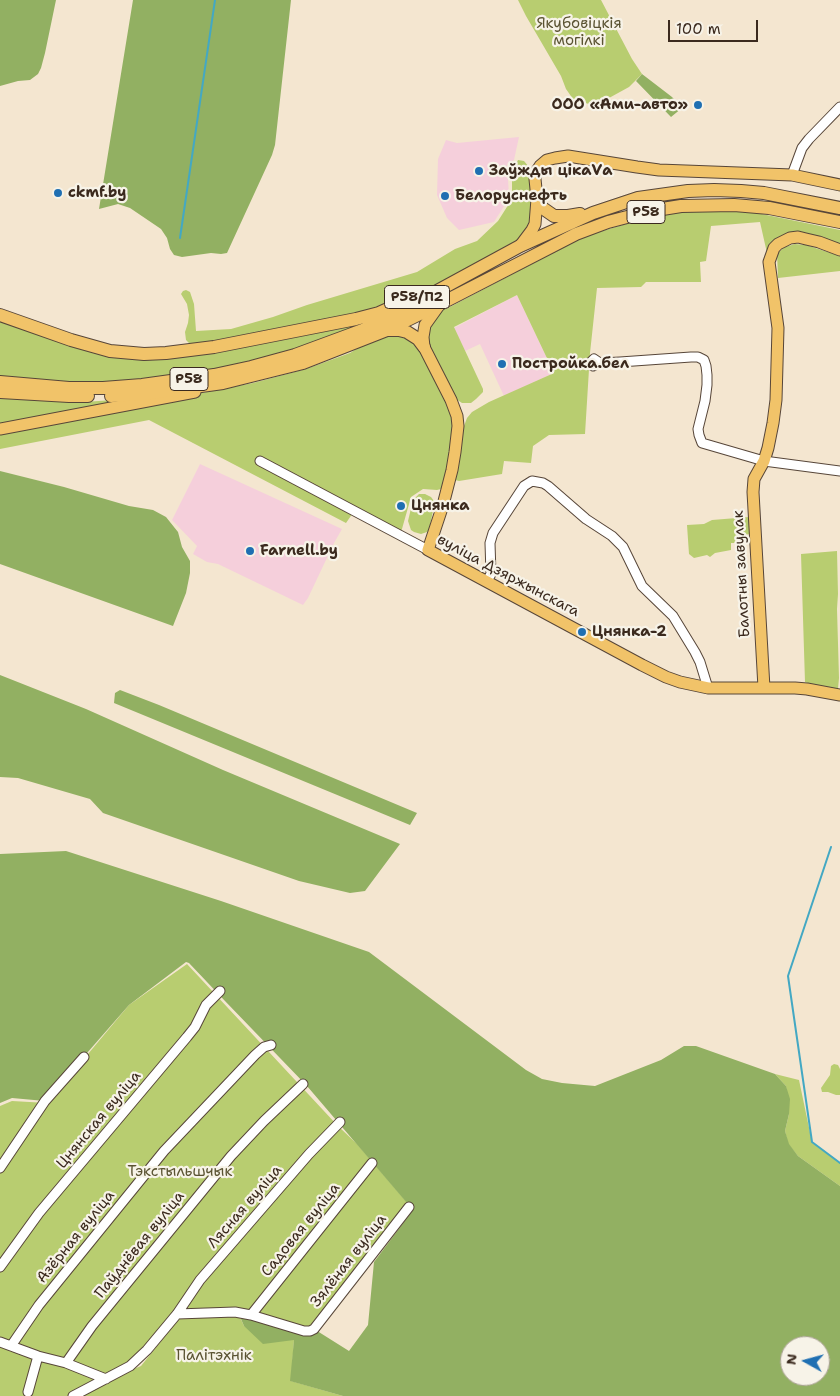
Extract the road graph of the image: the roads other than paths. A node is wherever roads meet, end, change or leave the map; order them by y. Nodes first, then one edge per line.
1 (840, 107) edge
2 (792, 176) junction
3 (840, 185) edge
4 (537, 199) junction
5 (840, 208) edge
6 (593, 213) junction
7 (840, 222) edge
8 (520, 246) junction
9 (840, 250) edge
10 (477, 270) junction
11 (440, 304) junction
12 (0, 314) edge
13 (387, 330) junction
14 (424, 347) junction
15 (600, 363) dead end
16 (0, 382) edge
17 (223, 383) junction
18 (0, 392) edge
19 (0, 429) edge
20 (260, 461) dead end
21 (764, 461) junction
22 (840, 471) edge
23 (428, 550) junction
24 (487, 582) junction
25 (708, 688) junction
26 (764, 688) junction
27 (840, 695) edge
28 (220, 991) dead end
29 (272, 1045) dead end
30 (84, 1057) dead end
31 (304, 1084) dead end
32 (340, 1122) dead end
33 (372, 1163) dead end
34 (0, 1168) edge
35 (409, 1207) dead end
36 (0, 1267) edge
37 (177, 1314) junction
38 (252, 1315) junction
39 (0, 1342) edge
40 (11, 1346) junction
41 (38, 1356) junction
42 (66, 1363) junction
43 (106, 1379) junction
44 (28, 1392) dead end
45 (73, 1396) edge

1 - 2 street
2 - 3 main road
2 - 4 main road
4 - 6 highway
4 - 8 main road
5 - 6 highway, Р58
6 - 8 highway, Р58
7 - 11 highway, Р58
8 - 10 highway, Р58
9 - 21 main road, Балотны завулак
10 - 12 highway, Р58/П2
10 - 16 highway, Р58
11 - 13 highway, Р58
11 - 14 main road
13 - 14 highway
13 - 17 highway, Р58
14 - 23 main road
15 - 21 street
17 - 18 highway, Р58
17 - 19 main road
20 - 23 street, вуліца Дзяржынскага
21 - 22 street
21 - 26 main road, Балотны завулак
23 - 24 main road, вуліца Дзяржынскага
24 - 25 main road, вуліца Дзяржынскага
24 - 25 street
25 - 26 main road, вуліца Дзяржынскага
26 - 27 main road, вуліца Дзяржынскага
28 - 36 street, Цнянская вуліца
29 - 40 street, Азёрная вуліца
30 - 34 street
31 - 42 street, Паўднёвая вуліца
32 - 37 street, Лясная вуліца
33 - 38 street, Садовая вуліца
35 - 38 street, Зялёная вуліца
37 - 38 street
37 - 43 street, Лясная вуліца
39 - 40 street
40 - 41 street
41 - 42 street
41 - 44 street
42 - 43 street
43 - 45 street, Лясная вуліца

